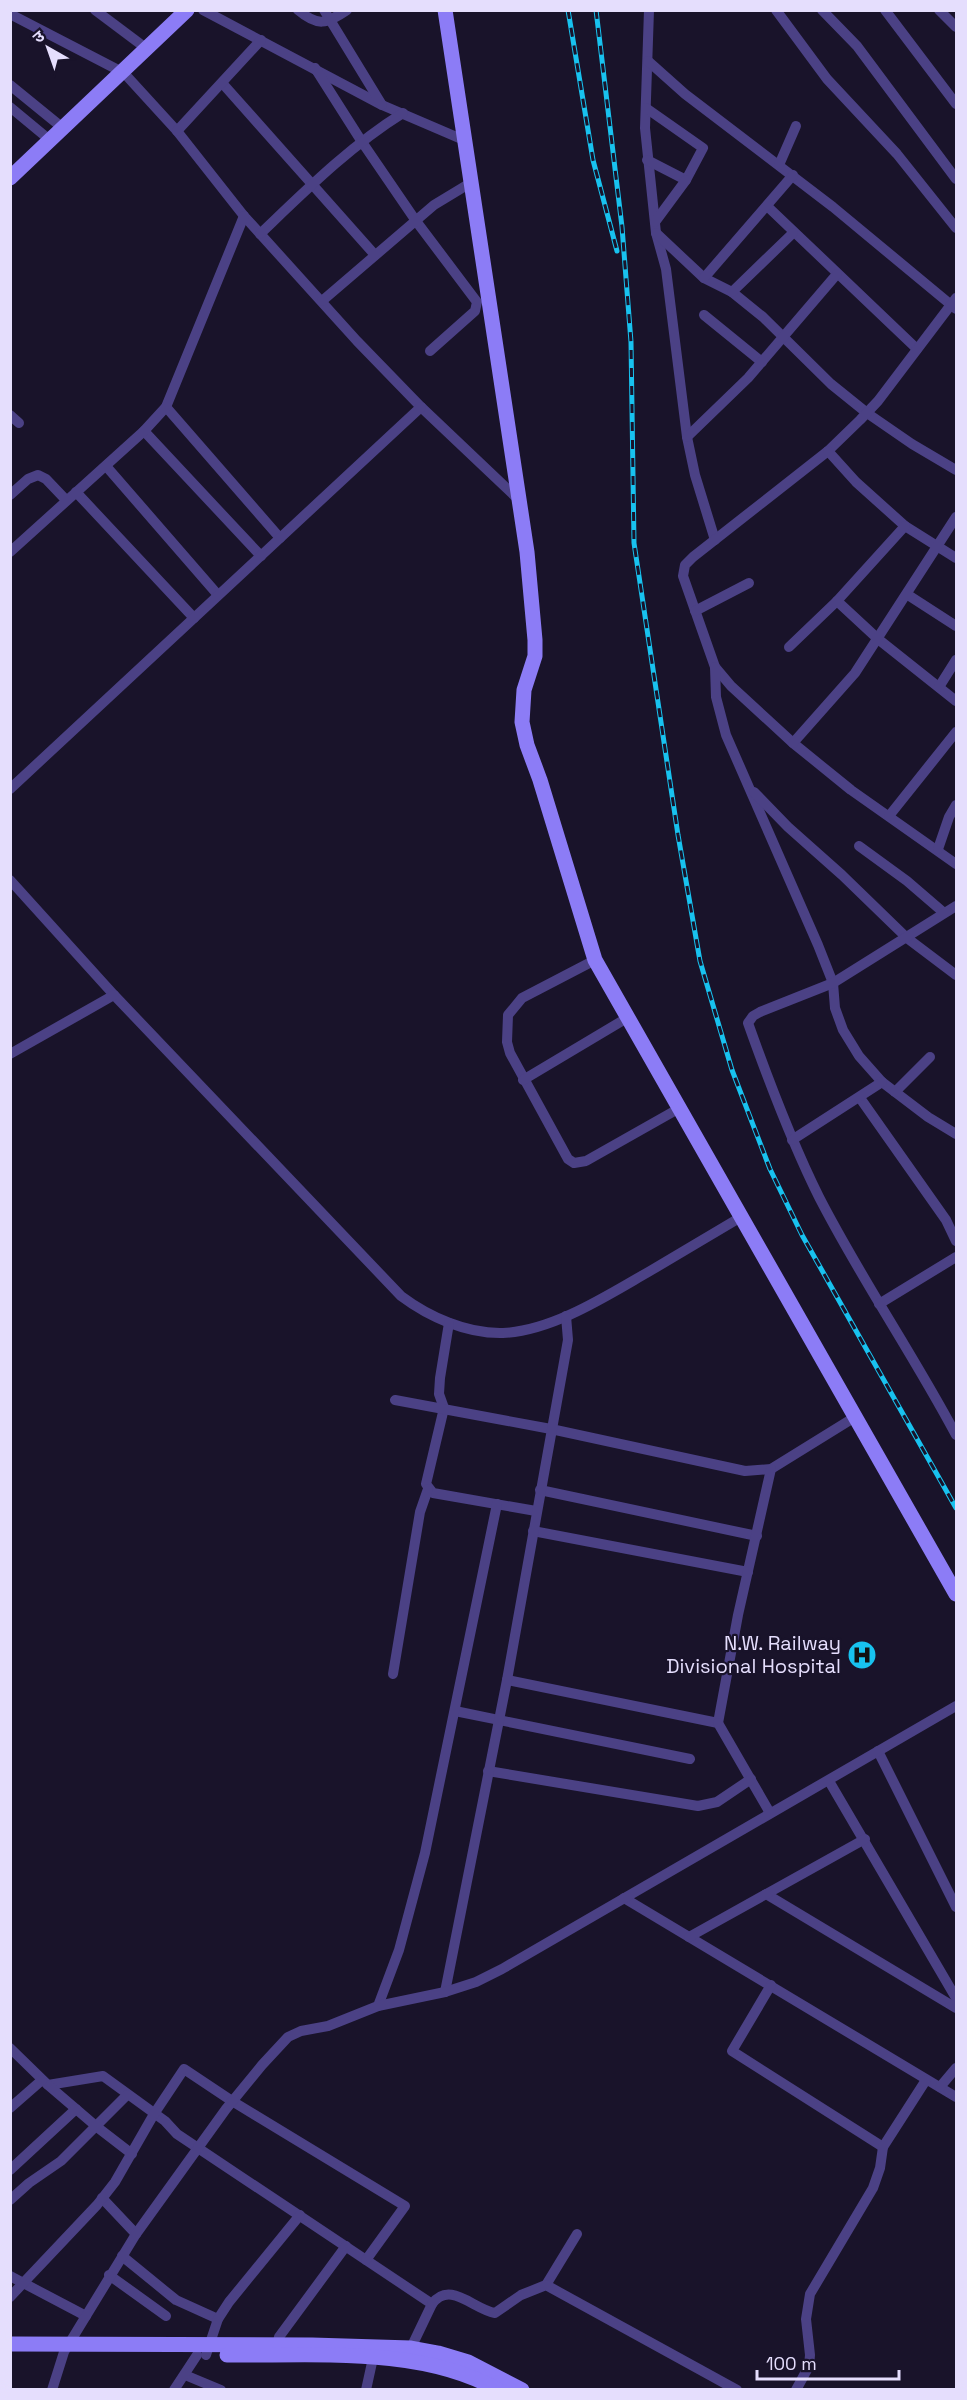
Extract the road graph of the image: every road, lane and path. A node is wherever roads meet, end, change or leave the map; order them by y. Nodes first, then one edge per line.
1 (95, 10) edge
2 (188, 10) edge
3 (203, 10) edge
4 (298, 10) edge
5 (324, 10) edge
6 (347, 10) edge
7 (445, 10) edge
8 (649, 10) edge
9 (776, 10) edge
10 (822, 10) edge
11 (885, 10) edge
12 (939, 10) edge
13 (10, 14) edge
14 (331, 21) junction
15 (957, 27) edge
16 (261, 40) junction
17 (147, 49) junction
18 (648, 61) junction
19 (315, 68) junction
20 (124, 73) junction
21 (223, 84) junction
22 (10, 85) edge
23 (957, 104) edge
24 (382, 105) junction
25 (10, 106) edge
26 (646, 108) junction
27 (403, 113) junction
28 (388, 122) junction
29 (796, 126) dead end
30 (64, 129) junction
31 (177, 131) junction
32 (51, 141) junction
33 (466, 141) junction
34 (362, 142) junction
35 (647, 160) junction
36 (779, 165) junction
37 (793, 175) junction
38 (10, 178) edge
39 (957, 179) edge
40 (686, 180) junction
41 (472, 182) junction
42 (312, 183) junction
43 (766, 206) junction
44 (244, 216) junction
45 (416, 221) junction
46 (656, 227) junction
47 (957, 228) edge
48 (793, 233) junction
49 (260, 234) junction
50 (375, 255) junction
51 (837, 274) junction
52 (704, 278) junction
53 (732, 292) junction
54 (322, 301) junction
55 (955, 304) edge
56 (704, 315) dead end
57 (782, 337) junction
58 (917, 349) junction
59 (430, 351) dead end
60 (762, 362) junction
61 (166, 407) junction
62 (421, 407) junction
63 (867, 413) junction
64 (10, 414) edge
65 (19, 423) dead end
66 (144, 431) junction
67 (687, 437) junction
68 (828, 451) junction
69 (106, 466) junction
70 (957, 470) edge
71 (76, 492) junction
72 (10, 495) edge
73 (66, 500) junction
74 (519, 500) junction
75 (957, 517) edge
76 (904, 526) junction
77 (280, 538) junction
78 (715, 540) junction
79 (938, 546) junction
80 (10, 552) edge
81 (261, 556) junction
82 (957, 558) edge
83 (749, 583) dead end
84 (218, 595) junction
85 (908, 595) junction
86 (837, 601) junction
87 (695, 611) junction
88 (194, 618) junction
89 (957, 626) edge
90 (878, 639) junction
91 (789, 647) dead end
92 (957, 660) edge
93 (715, 667) junction
94 (939, 687) junction
95 (957, 701) edge
96 (957, 732) edge
97 (793, 743) junction
98 (748, 785) junction
99 (10, 789) edge
100 (957, 805) edge
101 (889, 816) junction
102 (859, 846) dead end
103 (938, 849) junction
104 (957, 864) edge
105 (10, 880) edge
106 (957, 906) edge
107 (943, 912) junction
108 (907, 938) junction
109 (595, 960) junction
110 (957, 975) edge
111 (832, 983) junction
112 (114, 995) junction
113 (627, 1018) junction
114 (10, 1054) edge
115 (930, 1057) dead end
116 (523, 1080) junction
117 (882, 1082) junction
118 (895, 1092) junction
119 (860, 1098) junction
120 (678, 1109) junction
121 (957, 1134) edge
122 (792, 1140) junction
123 (741, 1217) junction
124 (946, 1220) junction
125 (957, 1229) edge
126 (957, 1240) edge
127 (957, 1257) edge
128 (879, 1304) junction
129 (566, 1316) junction
130 (449, 1323) junction
131 (394, 1400) dead end
132 (444, 1408) junction
133 (855, 1417) junction
134 (954, 1423) edge
135 (551, 1428) junction
136 (957, 1435) edge
137 (771, 1469) junction
138 (428, 1489) junction
139 (540, 1490) junction
140 (497, 1504) junction
141 (536, 1511) junction
142 (532, 1531) junction
143 (757, 1536) junction
144 (748, 1572) junction
145 (957, 1594) edge
146 (393, 1674) dead end
147 (507, 1680) junction
148 (957, 1706) edge
149 (455, 1712) junction
150 (499, 1720) junction
151 (718, 1723) junction
152 (878, 1751) junction
153 (690, 1759) dead end
154 (488, 1771) junction
155 (751, 1779) junction
156 (829, 1781) junction
157 (770, 1813) junction
158 (865, 1839) junction
159 (766, 1894) junction
160 (624, 1898) junction
161 (957, 1907) edge
162 (689, 1937) junction
163 (771, 1985) junction
164 (445, 1992) junction
165 (957, 1998) edge
166 (378, 2006) junction
167 (957, 2008) edge
168 (10, 2048) edge
169 (957, 2068) edge
170 (926, 2080) junction
171 (45, 2082) junction
172 (940, 2087) junction
173 (127, 2094) junction
174 (957, 2097) edge
175 (232, 2102) junction
176 (10, 2108) edge
177 (76, 2109) junction
178 (154, 2114) junction
179 (97, 2127) junction
180 (883, 2147) junction
181 (197, 2148) junction
182 (132, 2154) junction
183 (11, 2168) edge
184 (29, 2183) junction
185 (102, 2198) junction
186 (10, 2200) edge
187 (300, 2215) junction
188 (136, 2234) junction
189 (577, 2234) dead end
190 (346, 2246) junction
191 (122, 2256) junction
192 (366, 2260) junction
193 (109, 2275) junction
194 (10, 2276) edge
195 (24, 2284) junction
196 (546, 2285) junction
197 (10, 2297) edge
198 (432, 2304) junction
199 (86, 2316) junction
200 (166, 2316) dead end
201 (218, 2319) junction
202 (10, 2344) edge
203 (67, 2347) junction
204 (276, 2350) junction
205 (204, 2352) junction
206 (10, 2353) edge
207 (408, 2354) junction
208 (373, 2358) junction
209 (185, 2375) junction
210 (175, 2389) edge
211 (52, 2390) edge
212 (221, 2390) edge
213 (366, 2390) edge
214 (498, 2390) edge
215 (522, 2390) edge
216 (737, 2390) edge
217 (796, 2390) edge

1 - 17 street
2 - 17 street
3 - 16 street
4 - 14 street
5 - 14 street
6 - 14 street
7 - 33 street
8 - 18 street
9 - 47 street
10 - 39 street
11 - 23 street
12 - 15 street
13 - 20 street
14 - 24 street
16 - 19 street
16 - 21 street
17 - 20 street
18 - 26 street
18 - 36 street
19 - 24 street
19 - 34 street
20 - 30 street
20 - 31 street
21 - 31 street
21 - 42 street
22 - 30 street
24 - 27 street
24 - 28 street
25 - 32 street
26 - 35 street
26 - 40 street
27 - 28 street
27 - 33 street
28 - 34 street
29 - 36 street
30 - 32 street
31 - 44 street
32 - 38 street
33 - 41 street
34 - 42 street
34 - 45 street
35 - 40 street
35 - 46 street
36 - 37 street
37 - 43 street
37 - 55 street
40 - 46 street
41 - 45 street
41 - 74 street
42 - 49 street
42 - 50 street
43 - 48 street
43 - 52 street
44 - 49 street
44 - 61 street
45 - 50 street
45 - 59 street
46 - 52 street
46 - 67 street
48 - 51 street
48 - 53 street
49 - 54 street
50 - 54 street
51 - 57 street
51 - 58 street
52 - 53 street
53 - 57 street
54 - 62 street
55 - 58 street
56 - 60 street
57 - 60 street
57 - 63 street
58 - 63 street
60 - 67 street
61 - 66 street
61 - 77 street
62 - 74 street
62 - 77 street
63 - 68 street
63 - 70 street
64 - 65 street
66 - 69 street
66 - 81 street
67 - 78 street
68 - 76 street
68 - 78 street
69 - 71 street
69 - 84 street
71 - 73 street
71 - 88 street
72 - 73 street
73 - 80 street
74 - 109 street
75 - 79 street
76 - 79 street
76 - 86 street
77 - 81 street
78 - 87 street
79 - 82 street
79 - 85 street
81 - 84 street
83 - 87 street
84 - 88 street
85 - 89 street
85 - 90 street
86 - 90 street
86 - 91 street
87 - 93 street
88 - 99 street
90 - 94 street
90 - 97 street
92 - 94 street
93 - 97 street
93 - 98 street
94 - 95 street
96 - 101 street
97 - 101 street
98 - 108 street
98 - 111 street
100 - 103 street
101 - 103 street
102 - 107 street
103 - 104 street
105 - 112 street
106 - 107 street
107 - 108 street
108 - 110 street
108 - 111 street
109 - 113 street
109 - 116 street
111 - 117 street
111 - 122 street
112 - 114 street
112 - 130 street
113 - 116 street
113 - 120 street
115 - 118 street
116 - 120 street
117 - 118 street
117 - 119 street
118 - 121 street
119 - 122 street
119 - 124 street
120 - 123 street
122 - 128 street
123 - 129 street
123 - 133 street
124 - 125 street
124 - 126 street
127 - 128 street
128 - 134 street
129 - 130 street
129 - 135 street
130 - 132 street
131 - 132 street
132 - 135 street
132 - 138 street
133 - 137 street
133 - 145 street
134 - 136 street
135 - 137 street
135 - 139 street
137 - 143 street
138 - 140 street
138 - 146 street
139 - 141 street
139 - 143 street
140 - 141 street
140 - 149 street
141 - 142 street
142 - 144 street
142 - 147 street
143 - 144 street
144 - 151 street
147 - 150 street
147 - 151 street
148 - 152 street
149 - 150 street
149 - 166 street
150 - 153 street
150 - 154 street
151 - 155 street
152 - 156 street
152 - 161 street
154 - 155 street
154 - 164 street
155 - 157 street
156 - 157 street
156 - 158 street
157 - 160 street
158 - 159 street
158 - 165 street
159 - 162 street
159 - 167 street
160 - 162 street
160 - 164 street
162 - 163 street
163 - 170 street
163 - 180 street
164 - 166 street
166 - 175 street
168 - 171 street
169 - 172 street
170 - 172 street
170 - 180 street
171 - 173 street
171 - 176 street
171 - 177 street
172 - 174 street
173 - 178 street
173 - 179 street
175 - 178 street
175 - 181 street
175 - 192 street
177 - 179 street
177 - 183 street
178 - 181 street
178 - 182 street
179 - 182 street
179 - 184 street
180 - 217 street
181 - 187 street
181 - 188 street
182 - 185 street
183 - 184 street
184 - 186 street
185 - 188 street
185 - 195 street
187 - 190 street
187 - 201 street
188 - 191 street
189 - 196 street
190 - 192 street
190 - 204 street
191 - 193 street
191 - 201 street
192 - 198 street
193 - 199 street
193 - 200 street
194 - 195 street
195 - 197 street
195 - 199 street
196 - 198 street
196 - 216 street
198 - 207 street
199 - 203 street
201 - 205 street
202 - 203 street
203 - 205 street
203 - 206 street
203 - 211 street
204 - 205 street
204 - 207 street
204 - 208 street
205 - 209 street
207 - 208 street
207 - 214 street
207 - 215 street
208 - 213 street
209 - 210 street
209 - 212 street

